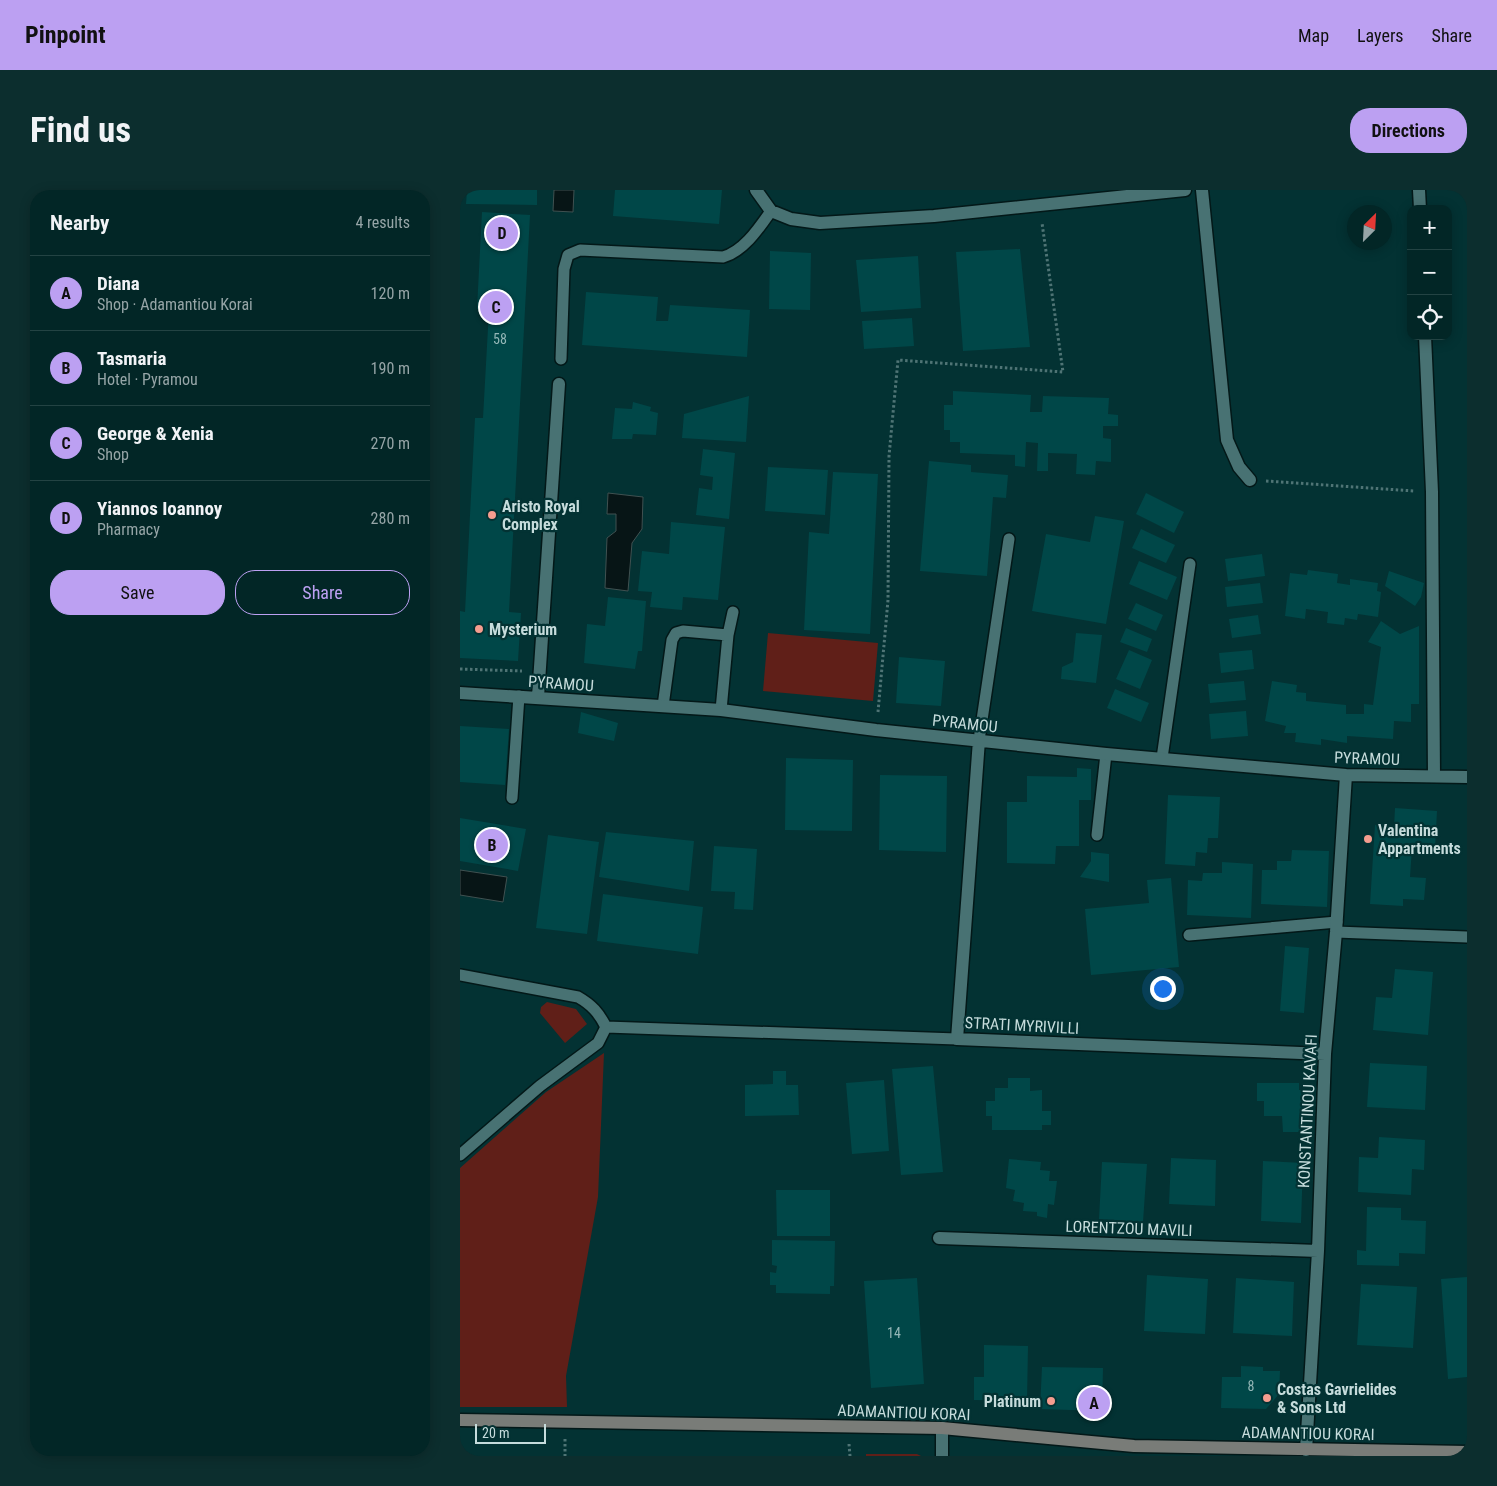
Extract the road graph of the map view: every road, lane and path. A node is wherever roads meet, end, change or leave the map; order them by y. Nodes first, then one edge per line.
1 (756, 190) edge
2 (1186, 190) edge
3 (1202, 190) edge
4 (1419, 190) edge
5 (1040, 205) junction
6 (1420, 205) edge
7 (770, 211) junction
8 (1425, 340) edge
9 (561, 359) dead end
10 (559, 384) dead end
11 (1250, 480) joint
12 (1432, 492) junction
13 (1009, 540) dead end
14 (1190, 564) dead end
15 (733, 612) dead end
16 (728, 635) junction
17 (460, 669) edge
18 (540, 672) junction
19 (460, 693) edge
20 (519, 696) junction
21 (538, 697) junction
22 (664, 706) junction
23 (720, 710) junction
24 (876, 730) junction
25 (979, 740) junction
26 (1106, 754) junction
27 (1162, 758) junction
28 (1346, 775) junction
29 (1434, 776) junction
30 (1467, 777) edge
31 (512, 798) dead end
32 (1097, 835) dead end
33 (1336, 927) junction
34 (1189, 936) dead end
35 (1467, 937) edge
36 (460, 975) edge
37 (606, 1027) junction
38 (957, 1039) junction
39 (1325, 1054) junction
40 (460, 1155) edge
41 (939, 1238) dead end
42 (1318, 1251) junction
43 (460, 1420) edge
44 (942, 1428) junction
45 (1306, 1450) junction
46 (1134, 1451) edge
47 (1278, 1452) edge
48 (1467, 1452) edge
49 (942, 1456) edge

1 - 7 street
2 - 5 street
3 - 11 street
4 - 6 street
5 - 7 street
5 - 24 path
7 - 9 lane
8 - 12 street
10 - 18 street
11 - 12 path
12 - 29 street
13 - 25 lane
14 - 27 lane
15 - 16 lane
16 - 22 lane
16 - 23 lane
17 - 18 path
18 - 21 street
19 - 20 street, PYRAMOU
20 - 21 street, PYRAMOU
20 - 31 lane
21 - 22 street, PYRAMOU
22 - 23 street, PYRAMOU
23 - 24 street, PYRAMOU
24 - 25 street, PYRAMOU
25 - 26 street, PYRAMOU
25 - 38 street, STRATI MYRIVILLI
26 - 27 street, PYRAMOU
26 - 32 lane
27 - 28 street, PYRAMOU
28 - 29 street, PYRAMOU
28 - 33 street, KONSTANTINOU KAVAFI
29 - 30 street, PYRAMOU
33 - 34 lane
33 - 35 lane
33 - 39 street, KONSTANTINOU KAVAFI
36 - 37 lane
37 - 38 lane
37 - 40 lane
38 - 39 street, STRATI MYRIVILLI
39 - 42 street, KONSTANTINOU KAVAFI
41 - 42 street, LORENTZOU MAVILI
42 - 45 street, KONSTANTINOU KAVAFI
43 - 44 main road, ADAMANTIOU KORAI
44 - 46 main road, ADAMANTIOU KORAI
44 - 49 street
45 - 47 main road, ADAMANTIOU KORAI
45 - 48 main road, ADAMANTIOU KORAI
46 - 47 main road, ADAMANTIOU KORAI

